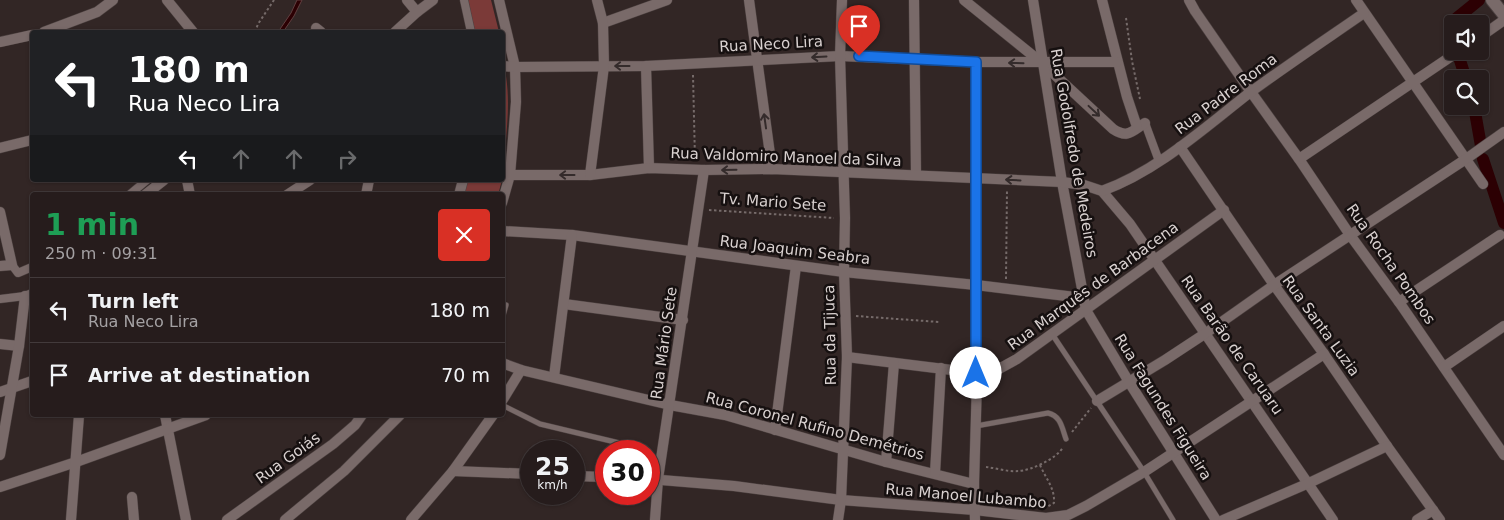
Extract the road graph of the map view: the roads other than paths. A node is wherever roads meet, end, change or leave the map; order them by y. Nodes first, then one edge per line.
1 (113, 0) edge
2 (167, 0) edge
3 (407, 0) edge
4 (433, 0) edge
5 (464, 0) edge
6 (499, 0) edge
7 (597, 0) edge
8 (667, 0) edge
9 (748, 0) edge
10 (842, 0) edge
11 (914, 0) edge
12 (964, 0) edge
13 (1033, 0) edge
14 (1102, 0) edge
15 (1189, 0) edge
16 (1356, 0) edge
17 (1492, 0) edge
18 (417, 12) junction
19 (1364, 12) junction
20 (1504, 15) edge
21 (1504, 20) edge
22 (603, 23) junction
23 (52, 30) edge
24 (191, 30) edge
25 (397, 30) edge
26 (471, 30) edge
27 (1489, 31) edge
28 (30, 35) edge
29 (0, 42) edge
30 (840, 56) junction
31 (916, 59) junction
32 (757, 60) junction
33 (1446, 60) edge
34 (976, 62) junction
35 (1118, 62) junction
36 (1042, 63) junction
37 (505, 66) edge
38 (604, 66) junction
39 (646, 66) junction
40 (515, 67) junction
41 (1412, 84) junction
42 (1251, 92) junction
43 (1141, 125) junction
44 (1504, 132) edge
45 (30, 140) edge
46 (1180, 147) junction
47 (0, 148) edge
48 (1299, 158) junction
49 (1466, 159) junction
50 (1159, 161) junction
51 (649, 168) junction
52 (772, 169) junction
53 (700, 170) junction
54 (842, 172) junction
55 (510, 175) junction
56 (590, 175) junction
57 (916, 175) junction
58 (976, 178) junction
59 (145, 182) edge
60 (161, 182) edge
61 (307, 182) edge
62 (1062, 182) junction
63 (1482, 184) dead end
64 (1102, 191) junction
65 (133, 192) edge
66 (149, 192) edge
67 (292, 192) edge
68 (505, 192) edge
69 (1224, 210) junction
70 (0, 212) edge
71 (505, 231) edge
72 (1350, 234) junction
73 (572, 235) junction
74 (1500, 235) dead end
75 (692, 251) junction
76 (1154, 259) junction
77 (12, 265) junction
78 (0, 266) edge
79 (796, 266) junction
80 (30, 268) edge
81 (844, 272) junction
82 (976, 285) junction
83 (1274, 285) junction
84 (28, 295) edge
85 (1083, 298) junction
86 (0, 299) edge
87 (1400, 302) junction
88 (564, 304) junction
89 (506, 305) dead end
90 (505, 308) edge
91 (1086, 310) junction
92 (683, 320) junction
93 (1504, 326) edge
94 (1206, 333) junction
95 (1052, 334) junction
96 (0, 344) edge
97 (19, 346) junction
98 (1324, 354) junction
99 (847, 357) junction
100 (894, 363) junction
101 (505, 364) edge
102 (1444, 367) junction
103 (941, 368) junction
104 (520, 370) junction
105 (554, 377) junction
106 (976, 377) junction
107 (30, 382) edge
108 (1129, 382) junction
109 (12, 388) junction
110 (0, 392) edge
111 (505, 398) edge
112 (1097, 400) junction
113 (1252, 402) junction
114 (505, 405) edge
115 (670, 405) junction
116 (79, 417) edge
117 (165, 417) edge
118 (200, 417) edge
119 (361, 417) edge
120 (398, 417) edge
121 (492, 417) edge
122 (976, 426) junction
123 (167, 429) junction
124 (775, 430) junction
125 (1066, 439) road end
126 (610, 440) edge
127 (1387, 446) junction
128 (843, 449) junction
129 (660, 451) edge
130 (1174, 452) junction
131 (0, 455) edge
132 (1504, 455) edge
133 (76, 462) junction
134 (886, 462) junction
135 (453, 471) junction
136 (1144, 472) junction
137 (935, 473) junction
138 (520, 474) edge
139 (660, 480) edge
140 (1310, 483) junction
141 (974, 484) junction
142 (0, 486) edge
143 (132, 496) dead end
144 (841, 500) junction
145 (654, 505) edge
146 (1433, 510) junction
147 (975, 515) edge
148 (71, 520) edge
149 (134, 520) edge
150 (186, 520) edge
151 (227, 520) edge
152 (285, 520) edge
153 (411, 520) edge
154 (654, 520) edge
155 (838, 520) edge
156 (1173, 520) edge
157 (1216, 520) edge
158 (1223, 520) edge
159 (1334, 520) edge
160 (1417, 520) edge
161 (1440, 520) edge

1 - 23 street
2 - 24 street
3 - 18 street
4 - 18 street
5 - 26 street
6 - 40 street
7 - 22 street
8 - 22 street
9 - 32 street
10 - 30 street, Rua da Tijuca
11 - 31 street
12 - 36 street
13 - 36 street, Rua Godolfredo de Medeiros
14 - 35 street
15 - 42 street, Rua Rocha Pombos
16 - 19 street
17 - 20 street
18 - 25 street
19 - 41 street
19 - 42 street, Rua Padre Roma
21 - 27 street
22 - 38 street
28 - 29 street
30 - 31 street, Rua Neco Lira
30 -> 32 street, Rua Neco Lira
30 - 54 street, Rua da Tijuca
31 - 34 street, Rua Neco Lira
31 - 57 street
32 - 39 street, Rua Neco Lira
52 -> 32 street
33 - 41 street
36 -> 34 street, Rua Neco Lira
34 - 58 street
35 - 36 street, Rua Neco Lira
35 - 43 street
36 -> 43 street
36 - 62 street, Rua Godolfredo de Medeiros
37 - 40 street, Rua Neco Lira
39 -> 38 street, Rua Neco Lira
38 - 40 street, Rua Neco Lira
38 - 56 street
39 - 51 street
40 - 55 street
41 - 48 street
41 - 49 street
42 - 46 street, Rua Padre Roma
42 - 48 street, Rua Rocha Pombos
43 - 50 street
44 - 49 street
45 - 47 street
46 - 50 street, Rua Padre Roma
46 - 69 street, Rua Santa Luzia
48 - 72 street, Rua Rocha Pombos
49 - 63 street
49 - 72 street
50 - 64 street, Rua Padre Roma
51 - 53 street, Rua Valdomiro Manoel da Silva
51 - 56 street, Rua Valdomiro Manoel da Silva
52 -> 53 street, Rua Valdomiro Manoel da Silva
52 - 54 street, Rua Valdomiro Manoel da Silva
53 - 75 street, Rua Mário Sete
54 - 57 street, Rua Valdomiro Manoel da Silva
54 - 81 street, Rua da Tijuca
56 -> 55 street, Rua Valdomiro Manoel da Silva
55 - 68 street
57 - 58 street, Rua Valdomiro Manoel da Silva
62 -> 58 street, Rua Valdomiro Manoel da Silva
58 - 82 street
59 - 65 street
60 - 66 street
61 - 67 street
62 - 64 street, Rua Valdomiro Manoel da Silva
62 - 85 street, Rua Godolfredo de Medeiros
64 - 76 street, Rua Barão de Caruaru
69 - 76 street, Rua Marquês de Barbacena
69 - 83 street, Rua Santa Luzia
70 - 77 street
71 - 73 street, Rua Joaquim Seabra
72 - 83 street
72 - 87 street, Rua Rocha Pombos
73 - 75 street, Rua Joaquim Seabra
73 - 88 street
74 - 87 street
75 - 79 street, Rua Joaquim Seabra
75 - 92 street, Rua Mário Sete
76 - 91 street, Rua Marquês de Barbacena
76 - 94 street, Rua Barão de Caruaru
77 - 78 street
77 - 80 street
79 - 81 street, Rua Joaquim Seabra
79 - 124 street
81 - 82 street, Rua Joaquim Seabra
81 - 99 street, Rua da Tijuca
82 - 85 street, Rua Joaquim Seabra
82 - 106 street
83 - 94 street
83 - 98 street, Rua Santa Luzia
84 - 86 street
84 - 97 street
85 - 91 street, Rua Godolfredo de Medeiros
87 - 102 street, Rua Rocha Pombos
88 - 92 street
88 - 105 street
89 - 90 lane
91 - 95 street, Rua Marquês de Barbacena
91 - 108 street, Rua Fagundes Figueira
92 - 115 street, Rua Mário Sete
93 - 102 street
94 - 108 street
94 - 113 street, Rua Barão de Caruaru
95 - 106 street, Rua Marquês de Barbacena
95 - 112 lane
96 - 97 street
97 - 109 street
98 - 113 street, Rua Manoel Lubambo
98 - 127 street, Rua Santa Luzia
99 - 100 street
99 - 128 street, Rua da Tijuca
100 - 103 street
100 - 134 street
101 - 104 street, Rua Coronel Rufino Demétrios
102 - 132 street, Rua Rocha Pombos
103 - 106 street
103 - 137 street
104 - 105 street, Rua Coronel Rufino Demétrios
104 - 111 street
105 - 115 street, Rua Coronel Rufino Demétrios
106 - 122 street
107 - 109 street
108 - 112 street
108 - 130 street, Rua Fagundes Figueira
109 - 110 street
109 - 131 street
112 - 136 lane
113 - 130 street, Rua Manoel Lubambo
113 - 140 street, Rua Barão de Caruaru
114 - 126 lane
115 - 124 street, Rua Coronel Rufino Demétrios
115 - 129 street, Rua Mário Sete
116 - 133 street
117 - 123 street
118 - 123 street
119 - 151 street, Rua Goiás
120 - 152 street
121 - 135 street
122 - 125 lane
122 - 141 street
123 - 133 street
123 - 150 street
124 - 128 street, Rua Coronel Rufino Demétrios
127 - 140 street
127 - 146 street, Rua Santa Luzia
128 - 134 street, Rua Coronel Rufino Demétrios
128 - 144 street, Rua da Tijuca
130 - 136 street, Rua Manoel Lubambo
130 - 157 street, Rua Fagundes Figueira
133 - 142 street
133 - 148 street
134 - 137 street, Rua Coronel Rufino Demétrios
135 - 138 street
135 - 153 street
136 - 147 street, Rua Manoel Lubambo
136 - 156 lane
137 - 141 street, Rua Coronel Rufino Demétrios
139 - 144 street, Rua Manoel Lubambo
140 - 158 street
140 - 159 street, Rua Barão de Caruaru
141 - 147 street
143 - 149 street
144 - 147 street, Rua Manoel Lubambo
144 - 155 street, Rua da Tijuca
145 - 154 street, Rua Mário Sete
146 - 160 street
146 - 161 street, Rua Santa Luzia

